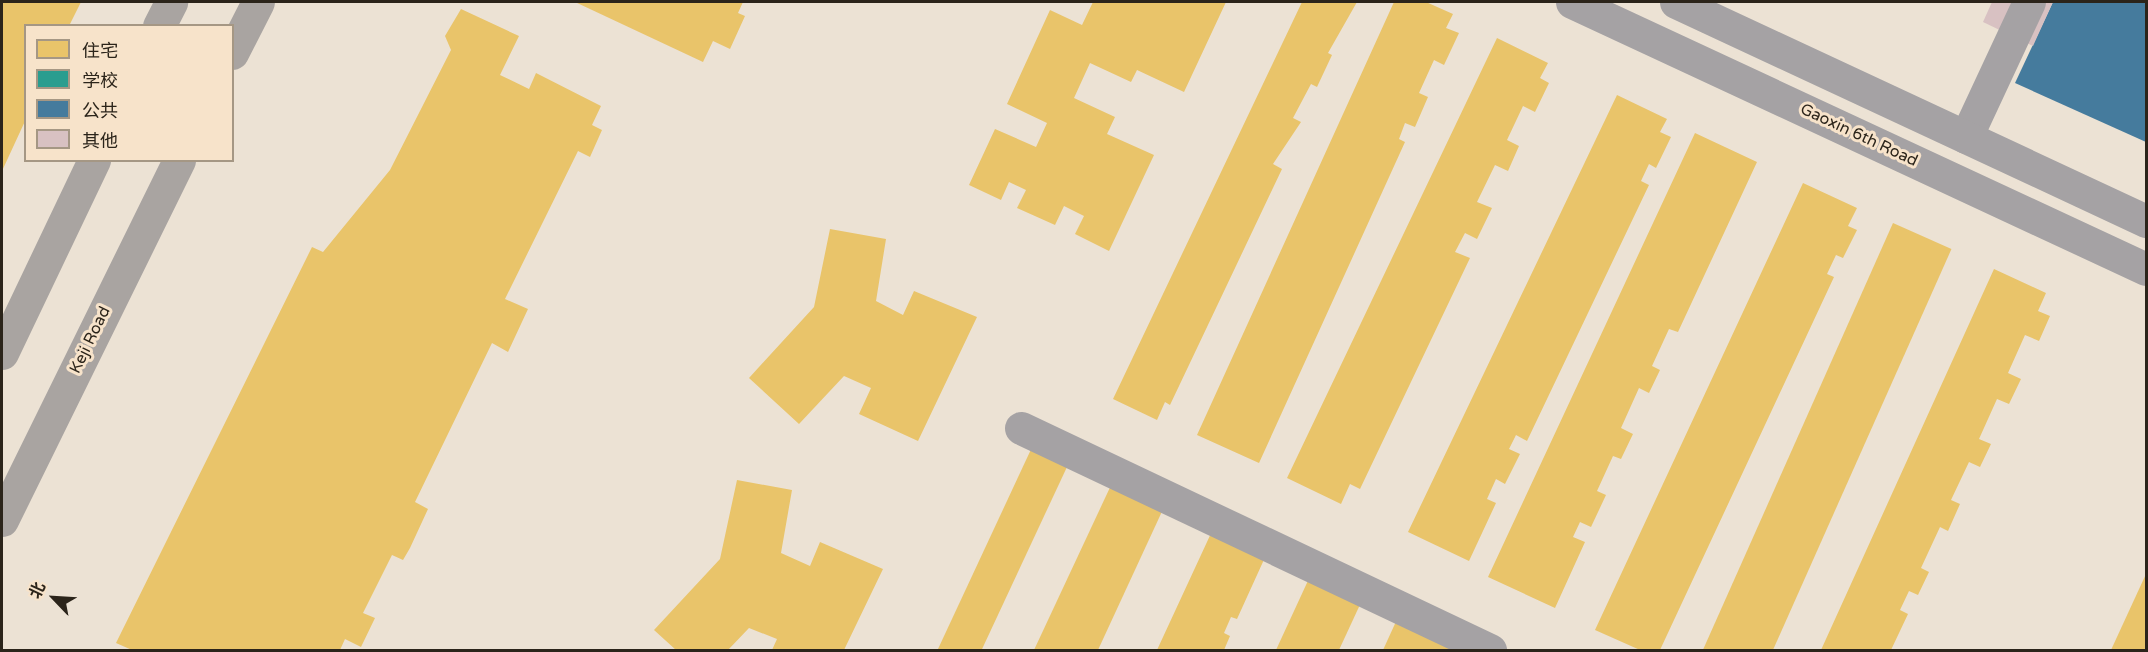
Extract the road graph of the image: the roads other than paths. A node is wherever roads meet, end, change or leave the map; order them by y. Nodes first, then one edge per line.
1 (171, 2) edge
2 (258, 2) edge
3 (1572, 2) edge
4 (1676, 2) edge
5 (2029, 2) edge
6 (160, 24) edge
7 (234, 49) edge
8 (1966, 136) junction
9 (93, 162) edge
10 (178, 162) edge
11 (2146, 221) edge
12 (2146, 269) edge
13 (2, 354) edge
14 (1021, 428) dead end
15 (2, 520) edge
16 (1490, 651) edge

1 - 6 main road
2 - 7 main road
3 - 12 street, Gaoxin 6th Road
4 - 8 street
5 - 8 street
8 - 11 street
9 - 13 main road
10 - 15 main road, Keji Road
14 - 16 street

